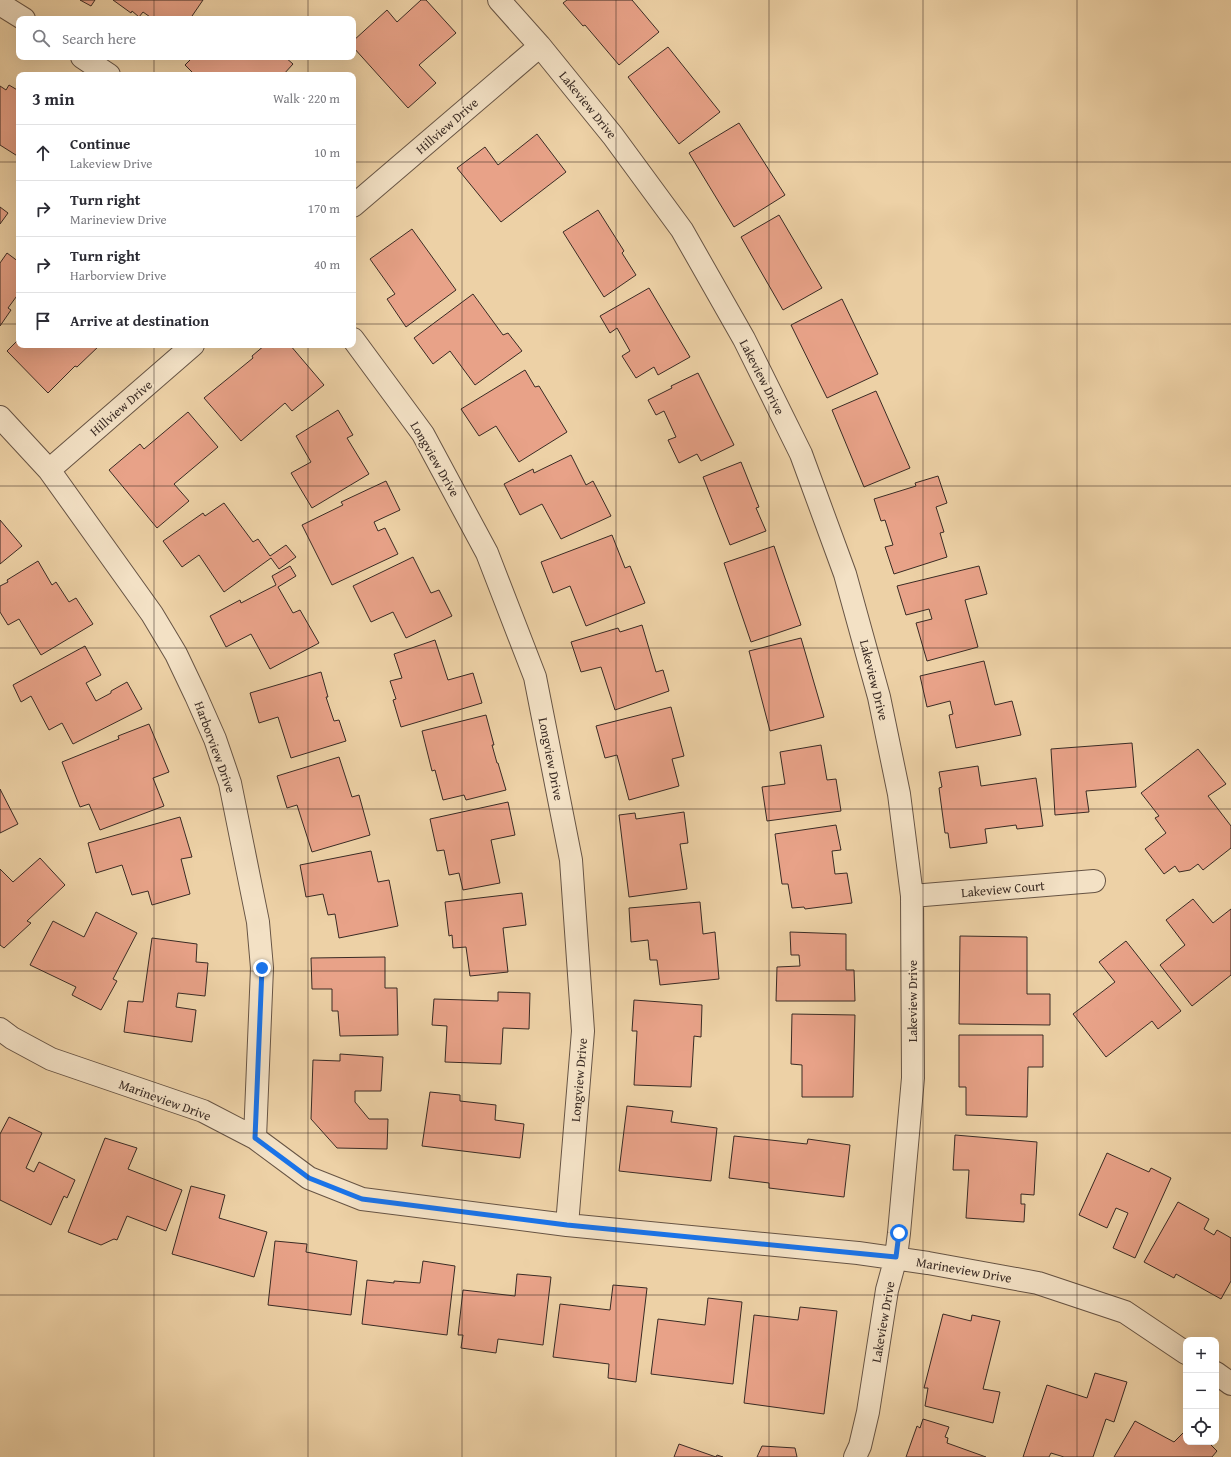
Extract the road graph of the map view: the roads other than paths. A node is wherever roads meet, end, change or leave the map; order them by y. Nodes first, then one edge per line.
1 (499, 0) edge
2 (0, 4) edge
3 (19, 16) edge
4 (540, 46) junction
5 (86, 60) edge
6 (104, 72) edge
7 (356, 203) edge
8 (356, 343) edge
9 (189, 348) edge
10 (0, 417) edge
11 (49, 470) junction
12 (1094, 881) dead end
13 (912, 896) junction
14 (0, 1029) edge
15 (255, 1138) junction
16 (567, 1225) junction
17 (896, 1257) junction
18 (1183, 1351) edge
19 (1219, 1375) edge
20 (1231, 1384) edge
21 (855, 1457) edge

1 - 4 street, Lakeview Drive
2 - 3 street
4 - 7 street, Hillview Drive
4 - 13 street, Lakeview Drive
5 - 6 street
8 - 16 street, Longview Drive
9 - 11 street, Hillview Drive
10 - 11 street, Harborview Drive
11 - 15 street, Harborview Drive
12 - 13 street, Lakeview Court
13 - 17 street, Lakeview Drive
14 - 15 street, Marineview Drive
15 - 16 street, Marineview Drive
16 - 17 street, Marineview Drive
17 - 18 street, Marineview Drive
17 - 21 street, Lakeview Drive
19 - 20 street

